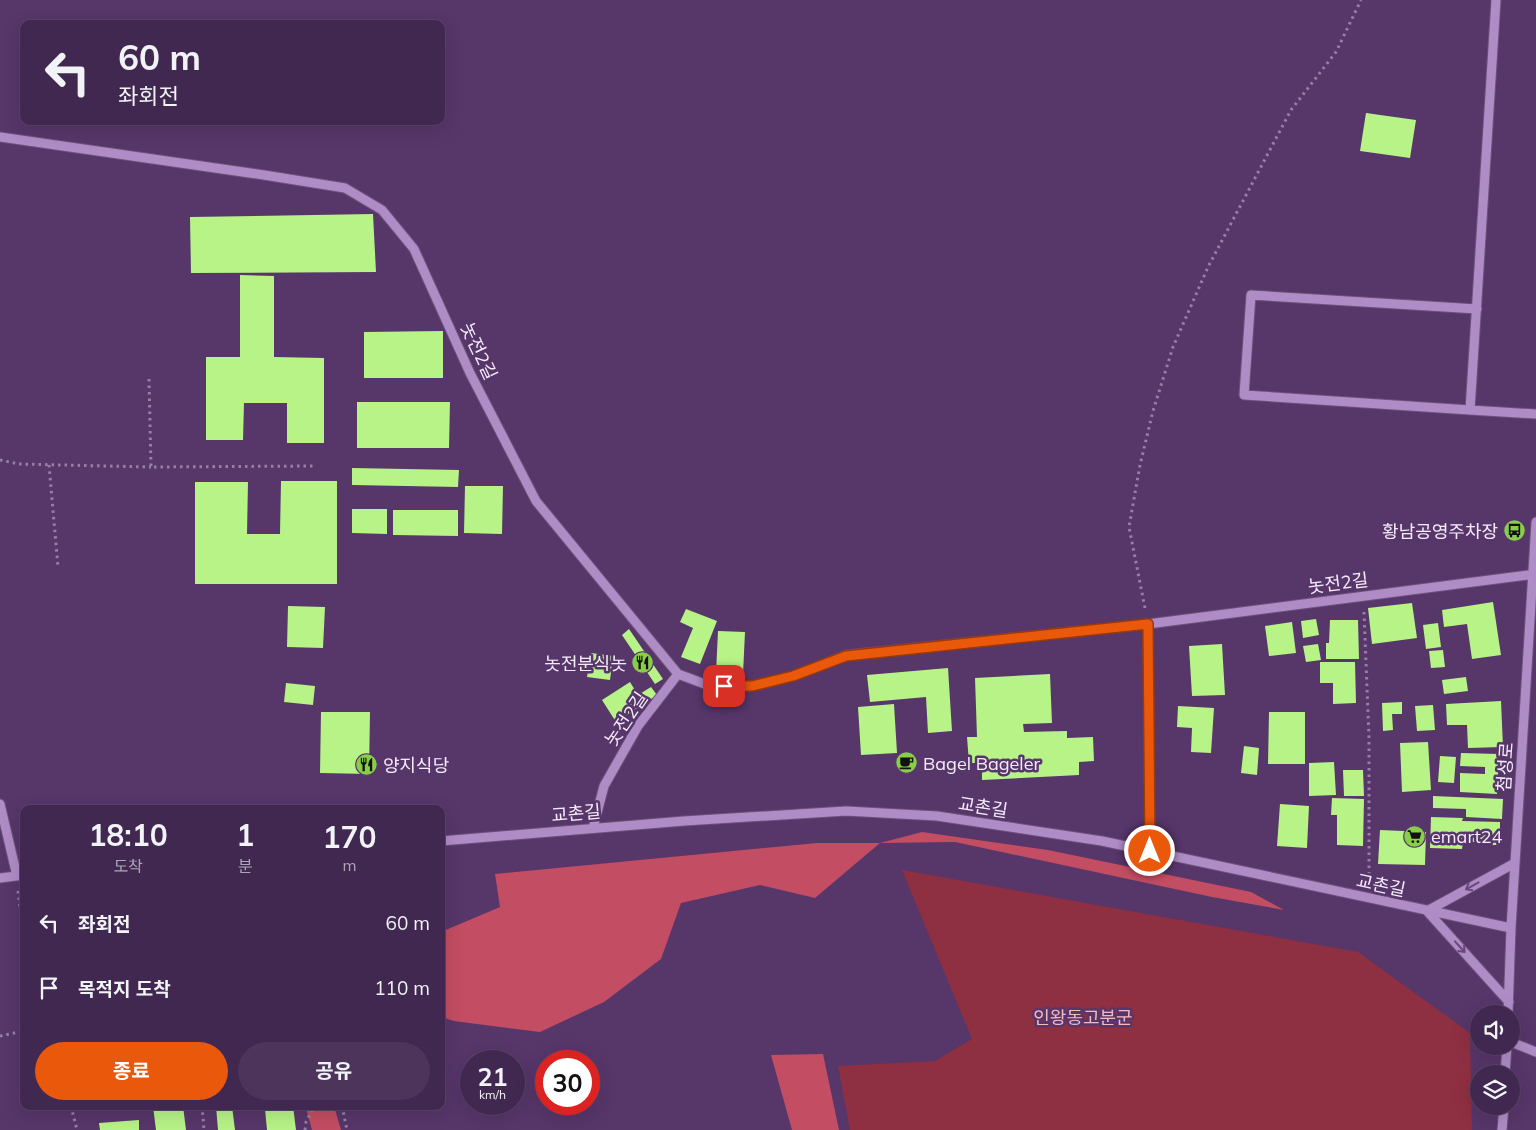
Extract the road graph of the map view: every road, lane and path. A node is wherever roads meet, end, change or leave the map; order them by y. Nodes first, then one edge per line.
1 (1361, 0) edge
2 (1496, 0) edge
3 (0, 137) edge
4 (1476, 309) junction
5 (149, 378) dead end
6 (1470, 410) junction
7 (1536, 414) edge
8 (0, 460) edge
9 (49, 464) junction
10 (315, 466) dead end
11 (151, 467) junction
12 (1536, 522) edge
13 (58, 567) dead end
14 (1534, 575) edge
15 (1364, 596) junction
16 (1148, 624) junction
17 (678, 674) junction
18 (0, 804) edge
19 (593, 828) junction
20 (445, 841) edge
21 (1150, 851) junction
22 (1515, 863) junction
23 (20, 876) edge
24 (0, 878) edge
25 (1369, 899) junction
26 (1427, 911) junction
27 (1511, 928) junction
28 (1509, 1002) junction
29 (1509, 1005) edge
30 (20, 1033) edge
31 (0, 1036) edge
32 (1520, 1046) edge
33 (1536, 1052) edge
34 (72, 1110) edge
35 (202, 1110) edge
36 (312, 1110) edge
37 (343, 1110) edge
38 (1503, 1115) edge
39 (78, 1130) edge
40 (204, 1130) edge
41 (305, 1130) edge
42 (347, 1130) edge
43 (1502, 1130) edge

1 - 16 path
2 - 4 street
3 - 17 street, 놋전2길
4 - 6 street
4 - 6 street
5 - 11 path
6 - 7 street
8 - 9 path
9 - 11 path
9 - 13 path
10 - 11 path
12 - 14 street, 첨성로
14 - 15 street, 놋전2길
14 - 22 street, 첨성로
15 - 16 street, 놋전2길
15 - 25 path
16 - 17 street, 놋전2길
16 - 21 street
17 - 19 street, 놋전2길
18 - 23 street
19 - 20 street, 교촌길
19 - 21 street, 교촌길
21 - 25 street, 교촌길
22 -> 26 street
22 - 27 street, 첨성로
23 - 24 street
25 - 26 street, 교촌길
26 - 27 street, 교촌길
26 -> 28 street
27 - 28 street, 첨성로
28 - 29 street, 첨성로
30 - 31 path
32 - 33 street
34 - 39 path
35 - 40 path
36 - 41 path
37 - 42 path
38 - 43 street

